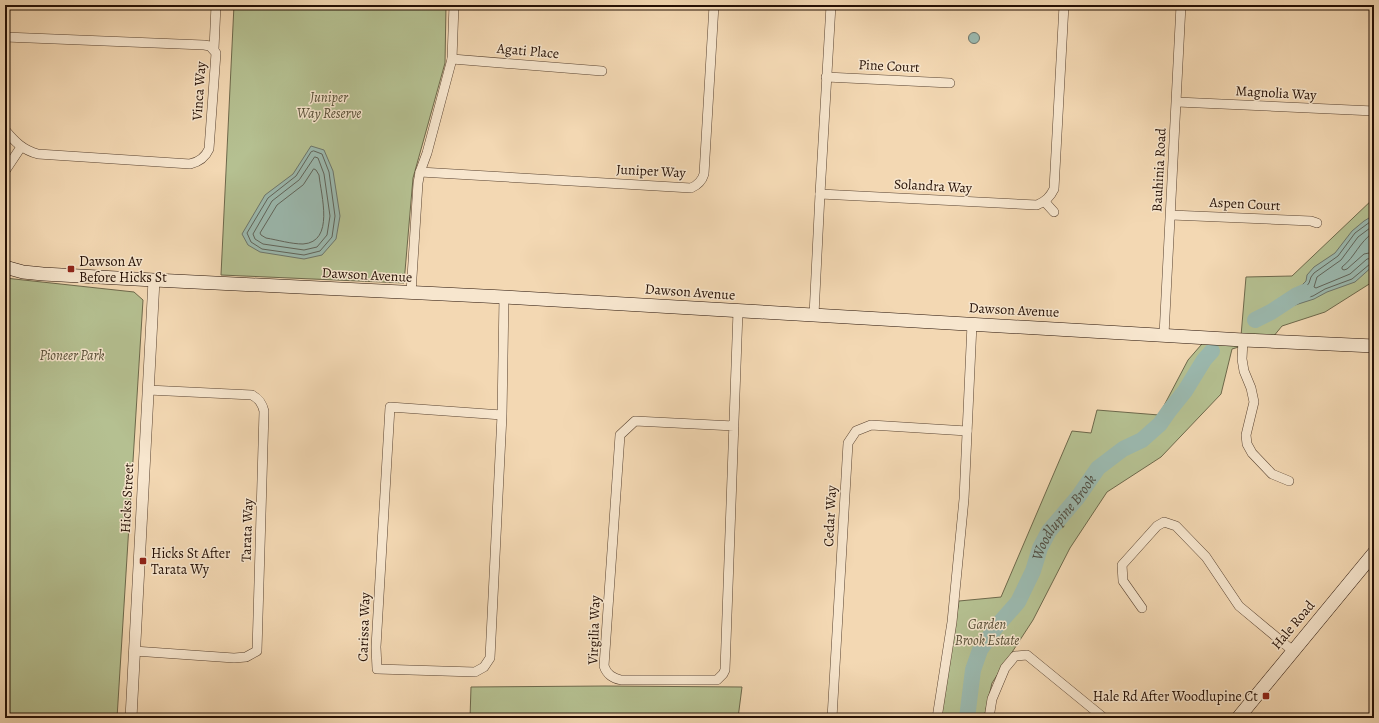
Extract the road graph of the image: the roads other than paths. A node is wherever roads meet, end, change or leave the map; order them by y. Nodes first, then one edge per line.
1 (216, 5) edge
2 (454, 5) edge
3 (714, 5) edge
4 (831, 5) edge
5 (1064, 5) edge
6 (1181, 5) edge
7 (5, 37) edge
8 (214, 49) junction
9 (452, 59) junction
10 (602, 71) dead end
11 (826, 77) junction
12 (950, 83) dead end
13 (1177, 102) junction
14 (1374, 111) edge
15 (5, 130) edge
16 (21, 147) junction
17 (5, 171) edge
18 (420, 172) junction
19 (820, 194) junction
20 (1045, 202) junction
21 (1054, 212) dead end
22 (1171, 215) junction
23 (1316, 223) dead end
24 (5, 267) edge
25 (154, 280) junction
26 (411, 293) junction
27 (504, 297) junction
28 (738, 312) junction
29 (814, 315) junction
30 (972, 324) junction
31 (1164, 335) junction
32 (1243, 340) junction
33 (1374, 346) edge
34 (148, 390) junction
35 (502, 415) junction
36 (734, 426) junction
37 (967, 431) junction
38 (1289, 481) dead end
39 (1374, 553) edge
40 (1142, 608) dead end
41 (134, 651) junction
42 (1293, 651) junction
43 (131, 718) edge
44 (832, 718) edge
45 (937, 718) edge
46 (989, 718) edge
47 (1104, 718) edge
48 (1238, 718) edge

1 - 8 street
2 - 9 street
3 - 18 street, Juniper Way
4 - 11 street
5 - 20 street
6 - 13 street, Bauhinia Road
7 - 8 street, Vinca Way
8 - 16 street, Vinca Way
9 - 10 street, Agati Place
9 - 18 street
11 - 12 street, Pine Court
11 - 19 street
13 - 14 street, Magnolia Way
13 - 22 street, Bauhinia Road
15 - 16 street, Vinca Way
16 - 17 street
18 - 26 street
19 - 20 street, Solandra Way
19 - 29 street
20 - 21 street
22 - 23 street, Aspen Court
22 - 31 street, Bauhinia Road
24 - 25 main road, Dawson Avenue
25 - 26 main road, Dawson Avenue
25 - 34 street, Hicks Street
26 - 27 main road, Dawson Avenue
27 - 28 main road, Dawson Avenue
27 - 35 street, Carissa Way
28 - 29 main road, Dawson Avenue
28 - 36 street, Virgilia Way
29 - 30 main road, Dawson Avenue
30 - 31 main road, Dawson Avenue
30 - 37 street
31 - 32 main road, Dawson Avenue
32 - 33 main road, Dawson Avenue
32 - 38 street
34 - 41 street, Hicks Street
34 - 41 street, Tarata Way
35 - 35 street, Carissa Way
36 - 36 street, Virgilia Way
37 - 44 street, Cedar Way
37 - 45 street
39 - 42 main road, Hale Road
40 - 42 street
41 - 43 street, Hicks Street
42 - 48 main road, Hale Road
46 - 47 street

